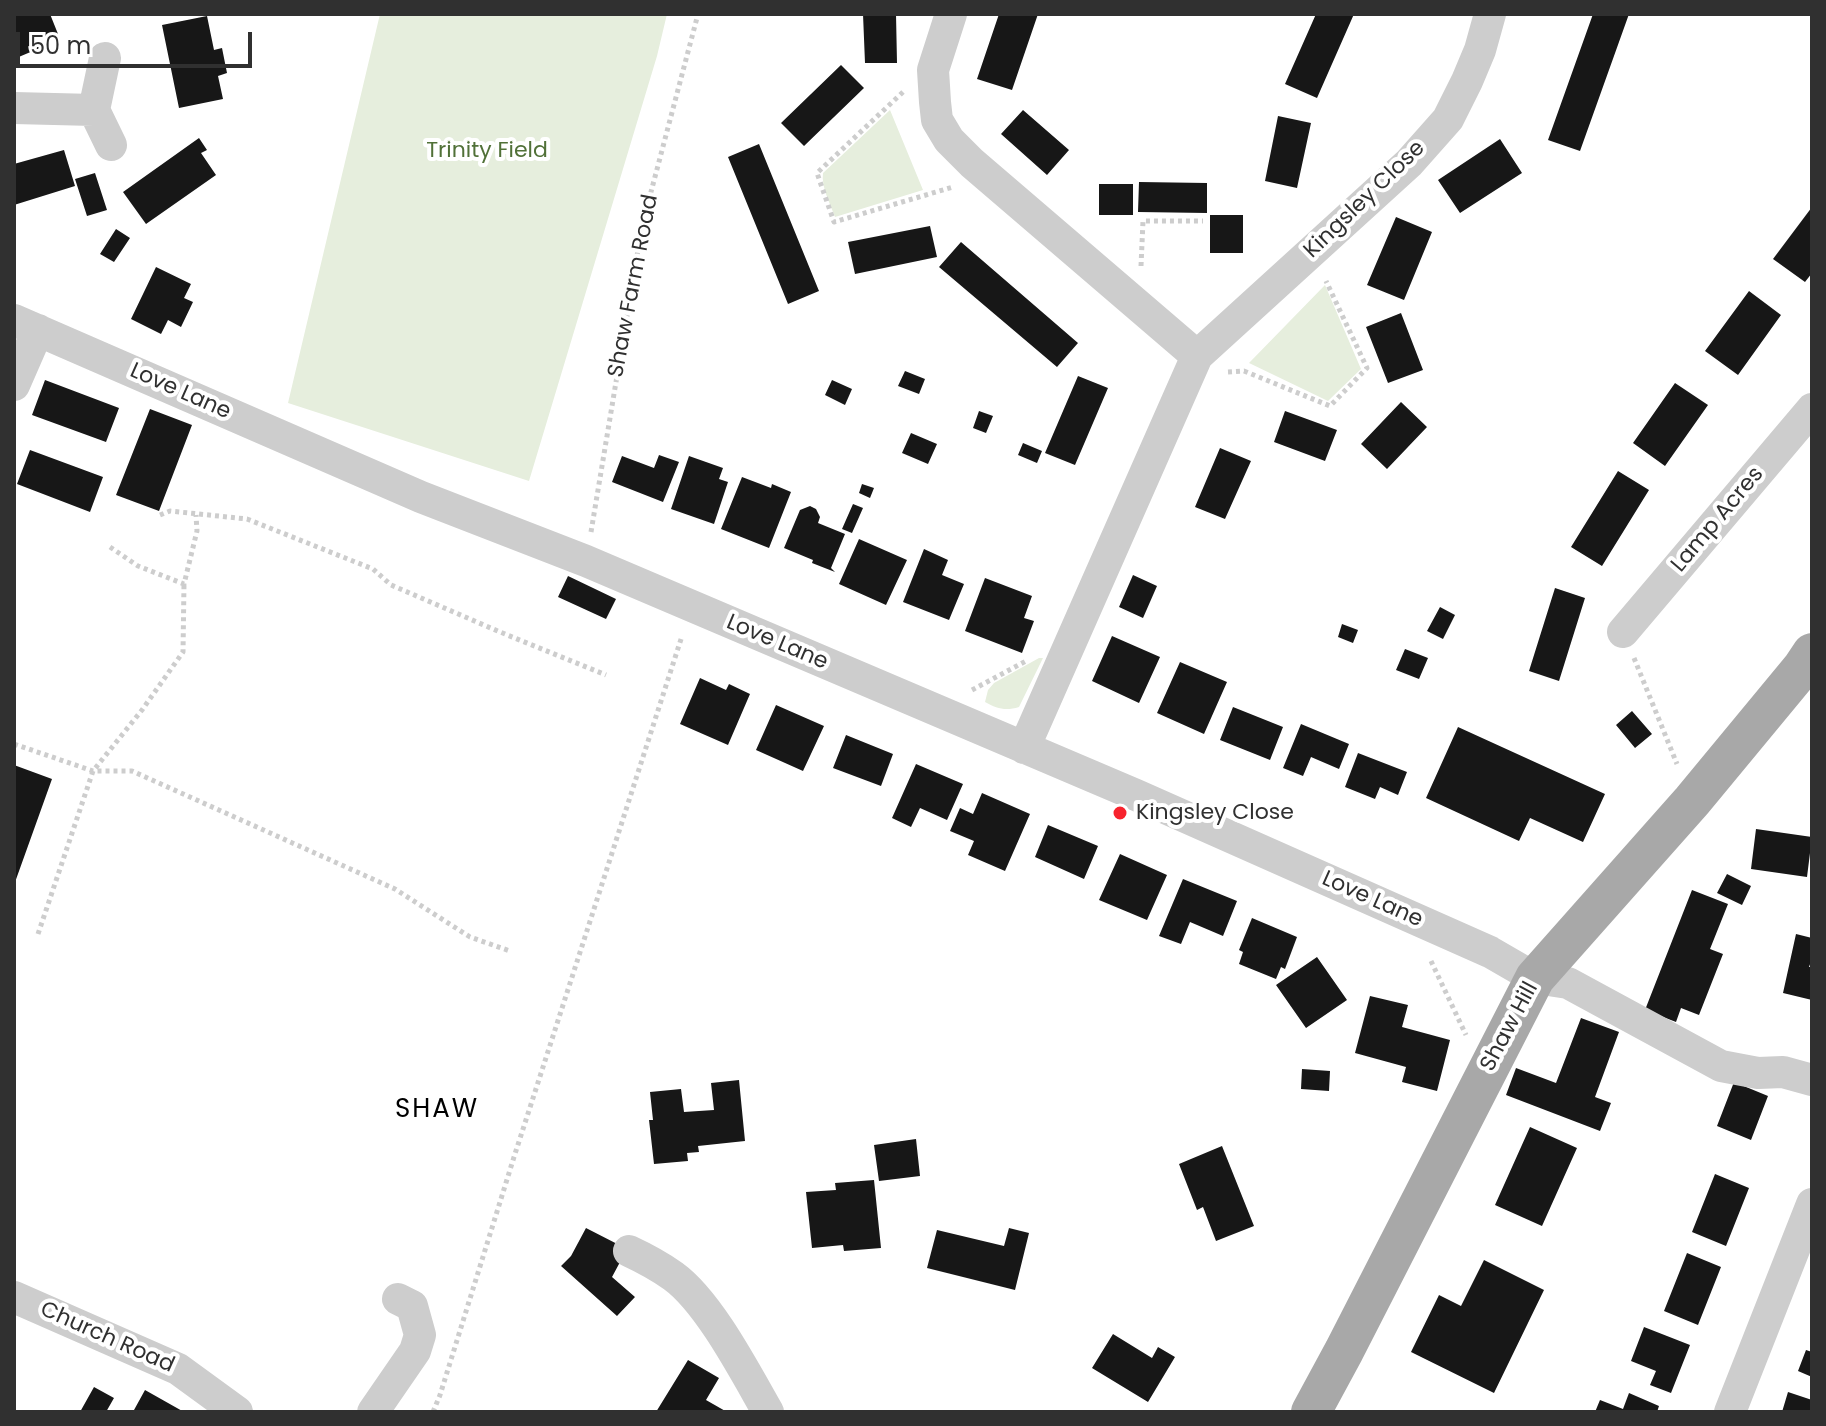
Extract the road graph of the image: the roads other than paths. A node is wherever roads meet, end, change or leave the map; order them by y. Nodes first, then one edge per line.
1 (951, 14) edge
2 (1490, 14) edge
3 (105, 58) dead end
4 (14, 108) edge
5 (94, 110) junction
6 (111, 145) dead end
7 (26, 325) edge
8 (1192, 366) junction
9 (14, 385) edge
10 (1812, 409) edge
11 (1623, 632) road end
12 (1812, 653) edge
13 (1024, 748) junction
14 (1535, 978) junction
15 (1812, 1080) edge
16 (1812, 1204) edge
17 (629, 1251) dead end
18 (14, 1297) edge
19 (398, 1299) dead end
20 (237, 1412) edge
21 (373, 1412) edge
22 (768, 1412) edge
23 (1311, 1412) edge
24 (1730, 1412) edge

1 - 8 street
2 - 8 street, Kingsley Close
3 - 5 street
4 - 5 street
5 - 6 street
7 - 9 street
7 - 13 street, Love Lane
8 - 13 street, Kingsley Close
10 - 11 street, Lamp Acres
12 - 14 main road, Shaw Hill
13 - 14 street, Love Lane
14 - 15 street, Love Lane
14 - 23 main road, Shaw Hill
16 - 24 street
17 - 22 street
18 - 20 street, Church Road
19 - 21 street

